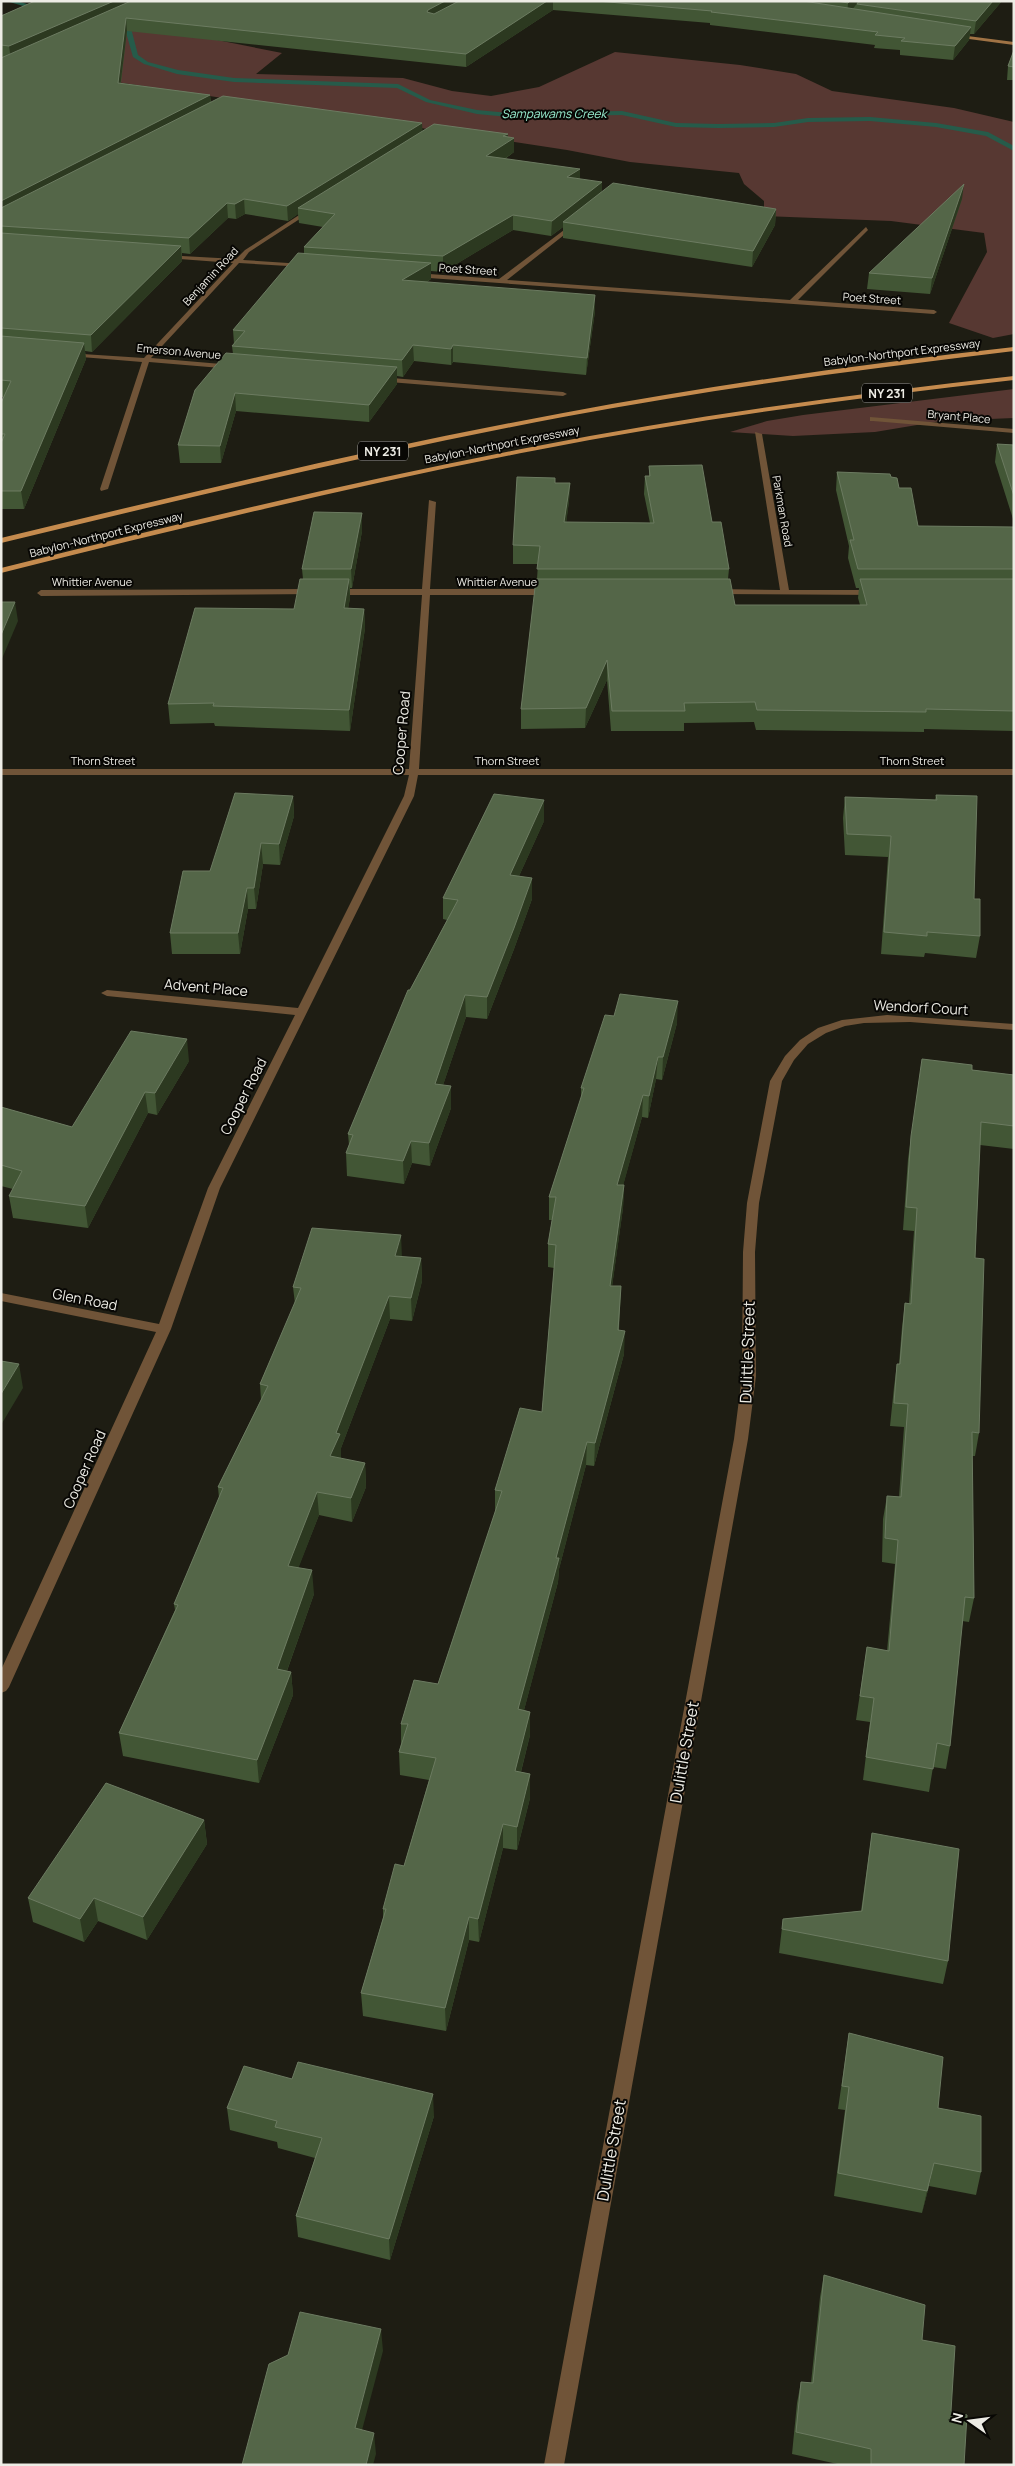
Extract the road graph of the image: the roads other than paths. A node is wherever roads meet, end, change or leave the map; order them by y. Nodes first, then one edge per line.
1 (945, 34) edge
2 (1014, 44) edge
3 (322, 203) edge
4 (579, 220) edge
5 (866, 229) dead end
6 (158, 256) edge
7 (237, 261) junction
8 (315, 267) edge
9 (403, 274) edge
10 (501, 281) junction
11 (792, 302) junction
12 (934, 312) dead end
13 (1014, 349) edge
14 (59, 353) edge
15 (146, 360) junction
16 (244, 368) edge
17 (371, 378) edge
18 (1014, 378) edge
19 (563, 394) dead end
20 (873, 419) dead end
21 (1014, 431) edge
22 (758, 434) dead end
23 (104, 489) dead end
24 (432, 502) dead end
25 (1, 541) edge
26 (1, 571) edge
27 (427, 592) junction
28 (556, 592) edge
29 (706, 592) edge
30 (785, 592) junction
31 (41, 593) dead end
32 (885, 593) edge
33 (1, 772) edge
34 (1014, 772) edge
35 (414, 773) junction
36 (107, 993) dead end
37 (303, 1012) junction
38 (1014, 1028) edge
39 (802, 1043) joint
40 (1, 1297) edge
41 (164, 1329) junction
42 (1, 1687) edge
43 (554, 2465) edge

1 - 2 street
3 - 7 street, Benjamin Road
4 - 10 street
5 - 11 street
6 - 7 street
7 - 8 street
7 - 15 street, Benjamin Road
9 - 10 street, Poet Street
10 - 11 street, Poet Street
11 - 12 street, Poet Street
13 - 25 main road, Babylon-Northport Expressway / NY 231
14 - 15 street, Emerson Avenue
15 - 16 street, Emerson Avenue
15 - 23 street, Benjamin Road
17 - 19 street
18 - 26 main road, Babylon-Northport Expressway / NY 231
20 - 21 street, Bryant Place
22 - 30 street, Parkman Road
24 - 27 street, Cooper Road
27 - 28 street, Whittier Avenue
27 - 31 street, Whittier Avenue
27 - 35 street, Cooper Road
29 - 30 street
30 - 32 street
33 - 35 street, Thorn Street
34 - 35 street, Thorn Street
35 - 37 street, Cooper Road
36 - 37 street, Advent Place
37 - 41 street, Cooper Road
38 - 39 street, Wendorf Court
39 - 43 street, Dulittle Street
40 - 41 street, Glen Road
41 - 42 street, Cooper Road

